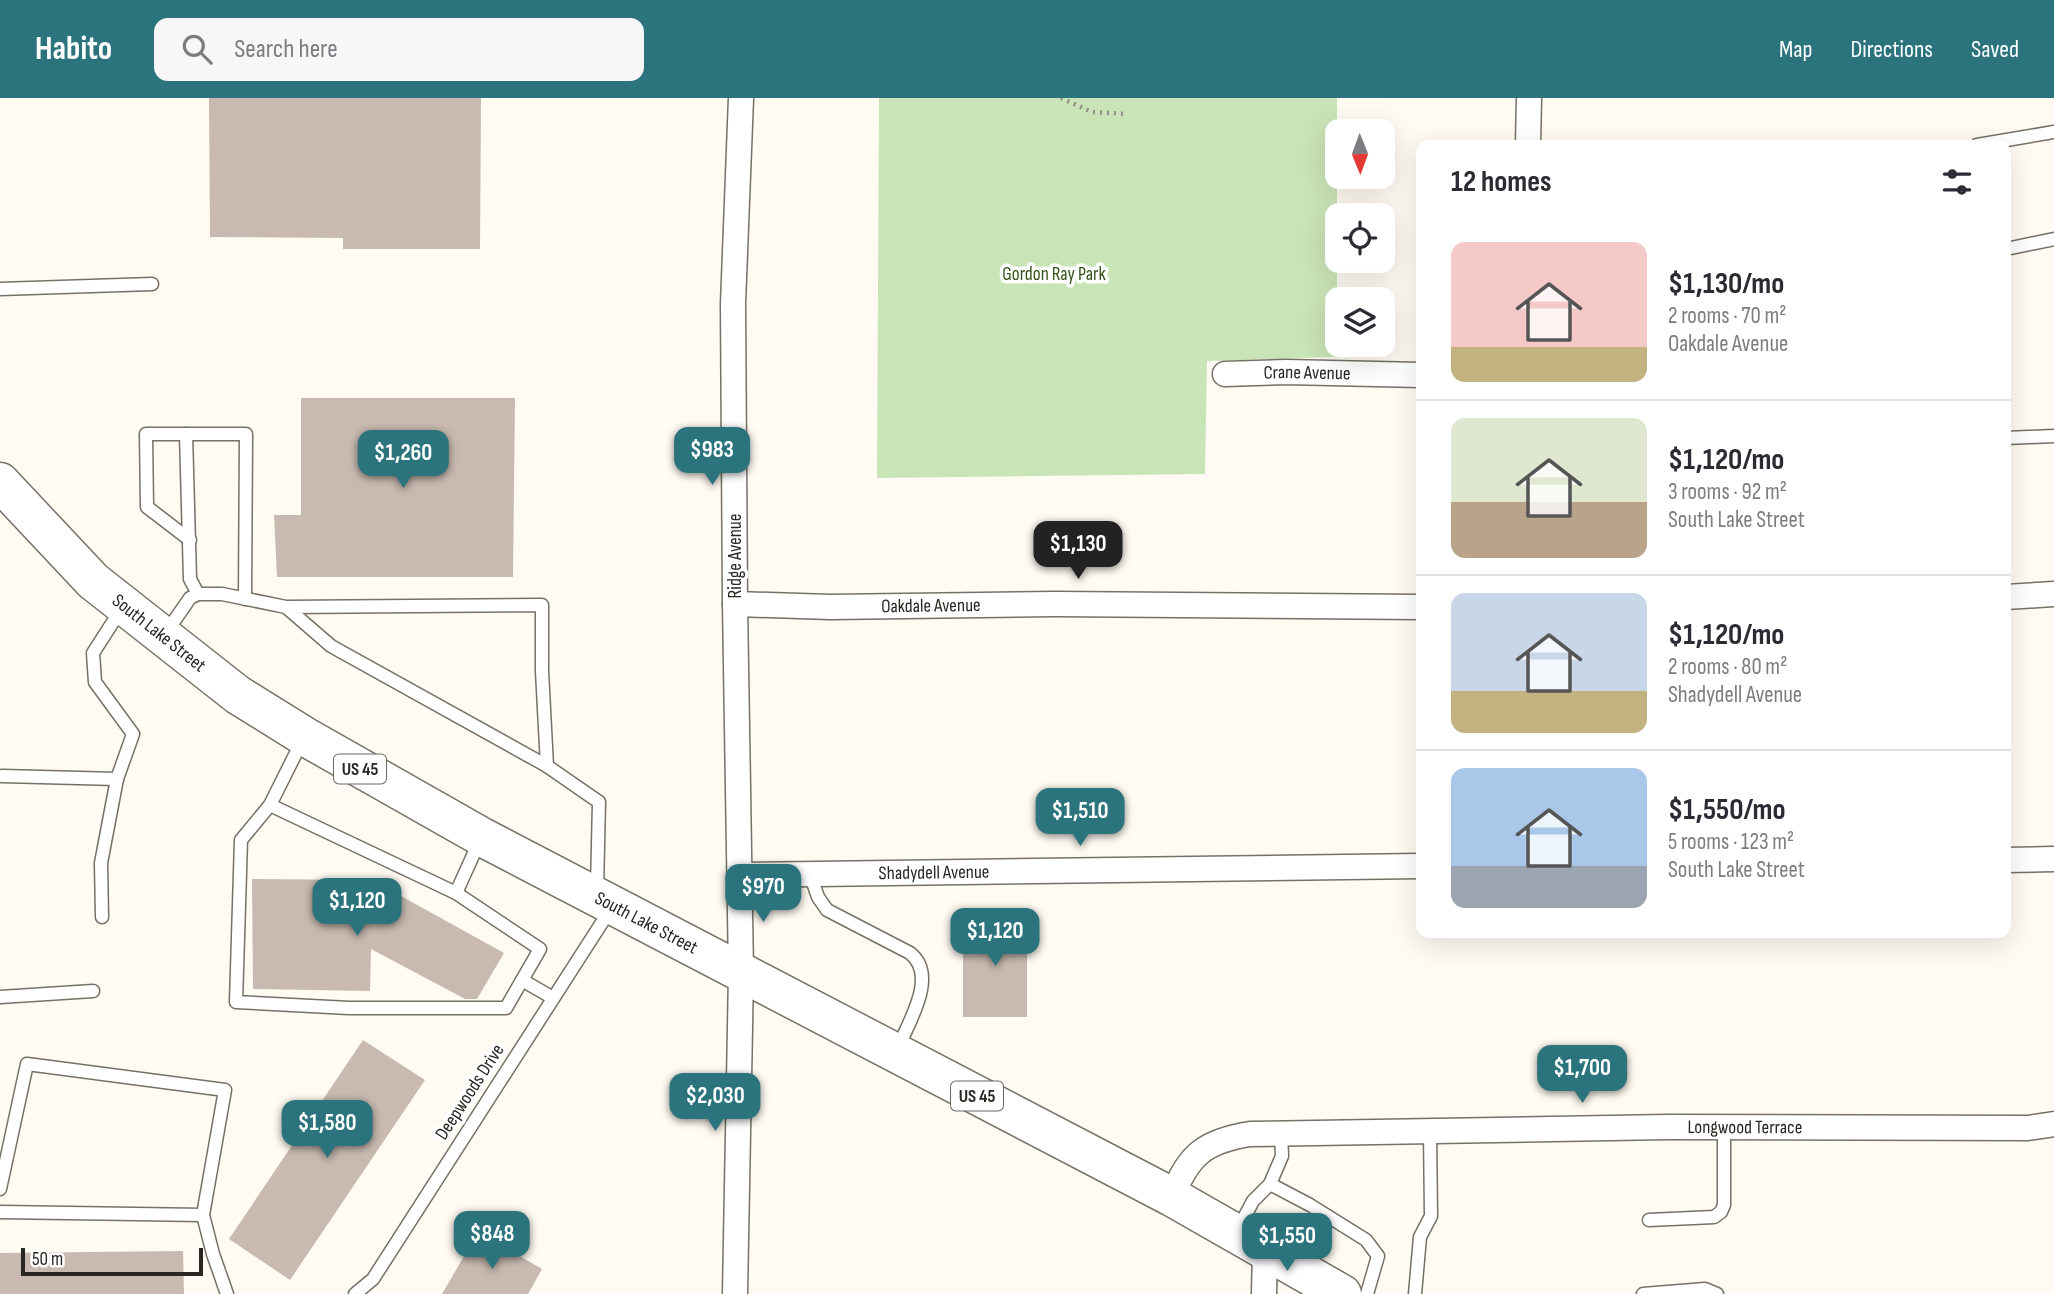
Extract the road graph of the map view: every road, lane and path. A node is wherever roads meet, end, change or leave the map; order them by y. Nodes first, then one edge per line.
1 (741, 98) edge
2 (1061, 98) edge
3 (1529, 98) edge
4 (1127, 114) dead end
5 (2054, 132) edge
6 (1528, 140) edge
7 (2007, 140) edge
8 (2054, 239) edge
9 (2011, 248) edge
10 (152, 284) dead end
11 (0, 289) edge
12 (1225, 374) dead end
13 (1416, 375) edge
14 (187, 434) junction
15 (2054, 436) edge
16 (2011, 438) edge
17 (8, 497) edge
18 (190, 540) junction
19 (198, 594) junction
20 (2054, 594) edge
21 (2011, 597) edge
22 (245, 599) junction
23 (735, 604) junction
24 (124, 605) junction
25 (286, 607) junction
26 (1416, 607) edge
27 (163, 638) junction
28 (304, 736) junction
29 (547, 766) junction
30 (2, 776) dead end
31 (117, 779) junction
32 (270, 805) junction
33 (482, 837) junction
34 (2054, 859) edge
35 (2011, 860) edge
36 (1416, 866) edge
37 (810, 874) junction
38 (740, 875) junction
39 (456, 893) junction
40 (605, 903) junction
41 (102, 917) dead end
42 (741, 973) junction
43 (522, 980) junction
44 (93, 991) dead end
45 (0, 998) edge
46 (553, 998) junction
47 (895, 1053) junction
48 (2054, 1124) edge
49 (1724, 1127) junction
50 (1430, 1131) junction
51 (1281, 1133) junction
52 (1270, 1184) junction
53 (0, 1189) edge
54 (1172, 1197) junction
55 (0, 1212) edge
56 (203, 1215) junction
57 (1649, 1220) dead end
58 (1250, 1242) junction
59 (227, 1294) edge
60 (355, 1294) edge
61 (735, 1294) edge
62 (1264, 1294) edge
63 (1342, 1294) edge
64 (1367, 1294) edge
65 (1415, 1294) edge
66 (1643, 1294) edge
67 (1717, 1294) edge

1 - 23 street, Ridge Avenue
2 - 4 path
3 - 6 street
5 - 7 lane
8 - 9 lane
10 - 11 lane
12 - 13 street, Crane Avenue
14 - 18 lane
14 - 18 lane
14 - 22 lane
15 - 16 lane
17 - 24 main road, South Lake Street / US 45
18 - 19 lane
19 - 22 lane
19 - 27 lane
20 - 21 street
22 - 25 lane
23 - 26 street, Oakdale Avenue
23 - 38 street, Ridge Avenue
24 - 27 main road, South Lake Street / US 45
24 - 31 lane
25 - 29 lane
25 - 29 lane
27 - 28 main road, South Lake Street / US 45
28 - 32 lane
28 - 33 main road, South Lake Street / US 45
29 - 40 lane
30 - 31 lane
31 - 41 lane
32 - 39 lane
32 - 43 lane
33 - 39 lane
33 - 40 main road, South Lake Street / US 45
34 - 35 street
36 - 37 street, Shadydell Avenue
37 - 38 street, Shadydell Avenue
37 - 47 lane
38 - 42 street, Ridge Avenue
39 - 43 lane
40 - 42 main road, South Lake Street / US 45
40 - 46 lane, Deepwoods Drive
42 - 47 main road, South Lake Street / US 45
42 - 61 street, Ridge Avenue
43 - 46 lane
44 - 45 lane
46 - 60 lane, Deepwoods Drive
47 - 54 main road, South Lake Street / US 45
48 - 49 street, Longwood Terrace
49 - 50 street, Longwood Terrace
49 - 57 lane
50 - 51 street, Longwood Terrace
50 - 65 lane
51 - 52 lane
51 - 54 street, Longwood Terrace
52 - 58 lane
52 - 64 lane
53 - 56 lane
54 - 58 main road, South Lake Street / US 45
55 - 56 lane
56 - 59 lane
58 - 62 street
58 - 63 main road, South Lake Street / US 45
66 - 67 lane

